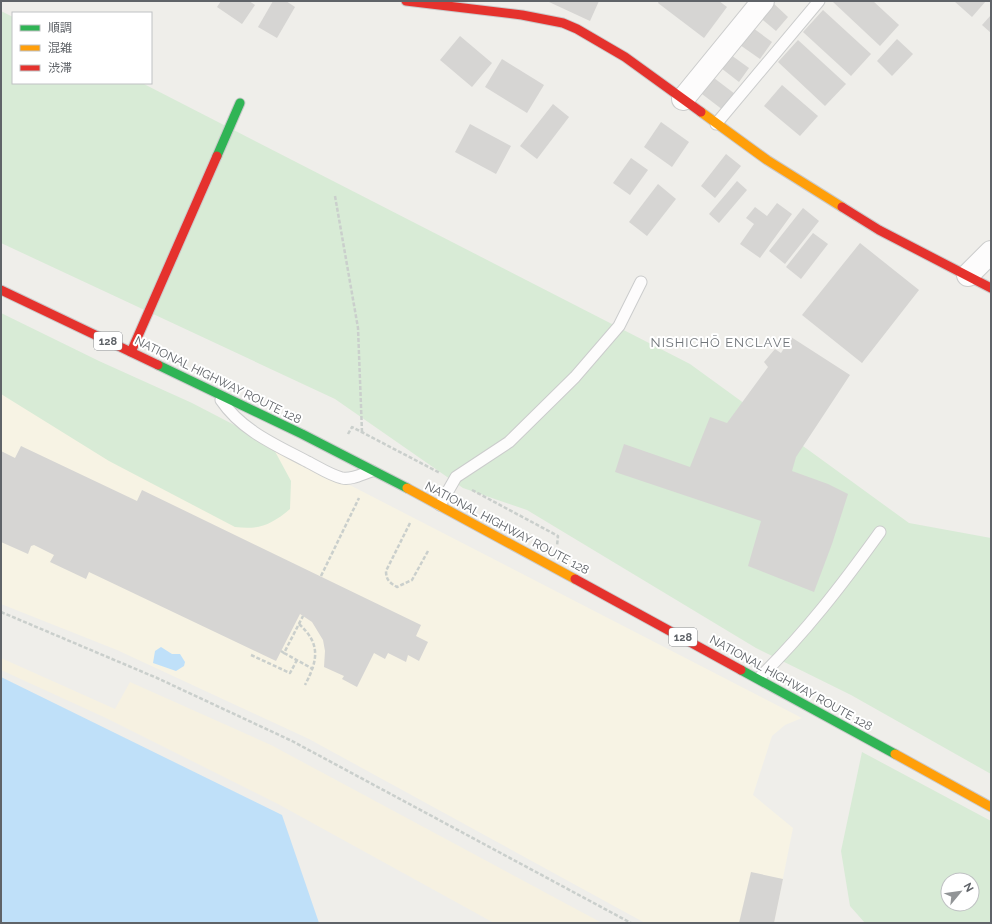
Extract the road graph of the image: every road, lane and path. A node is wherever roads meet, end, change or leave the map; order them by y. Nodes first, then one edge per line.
1 (406, 1) edge
2 (763, 1) edge
3 (819, 1) edge
4 (682, 99) junction
5 (240, 103) dead end
6 (716, 124) junction
7 (335, 196) dead end
8 (991, 252) edge
9 (968, 275) junction
10 (641, 282) dead end
11 (991, 288) edge
12 (1, 290) edge
13 (130, 352) junction
14 (216, 393) junction
15 (362, 432) junction
16 (346, 439) dead end
17 (373, 470) junction
18 (440, 473) dead end
19 (472, 490) dead end
20 (359, 498) dead end
21 (440, 505) junction
22 (410, 523) dead end
23 (880, 532) dead end
24 (556, 546) dead end
25 (428, 551) dead end
26 (321, 576) dead end
27 (1, 612) edge
28 (303, 616) dead end
29 (299, 624) junction
30 (251, 655) dead end
31 (297, 660) junction
32 (313, 669) junction
33 (758, 678) junction
34 (305, 685) dead end
35 (991, 807) edge
36 (631, 923) edge

1 - 4 main road
2 - 4 street
3 - 6 lane
4 - 6 main road
5 - 13 main road
6 - 9 main road
7 - 15 path
8 - 9 street
9 - 11 main road
10 - 21 lane
12 - 13 main road, NATIONAL HIGHWAY ROUTE 128 / 128
13 - 14 main road, NATIONAL HIGHWAY ROUTE 128 / 128
14 - 17 lane
14 - 17 lane
15 - 16 path
15 - 18 path
17 - 21 main road, NATIONAL HIGHWAY ROUTE 128 / 128
19 - 24 path
20 - 26 path
21 - 33 main road, NATIONAL HIGHWAY ROUTE 128 / 128
22 - 25 path
23 - 33 lane
27 - 36 path
28 - 29 path
29 - 31 path
29 - 32 path
30 - 31 path
31 - 32 path
32 - 34 path
33 - 35 main road, NATIONAL HIGHWAY ROUTE 128 / 128

